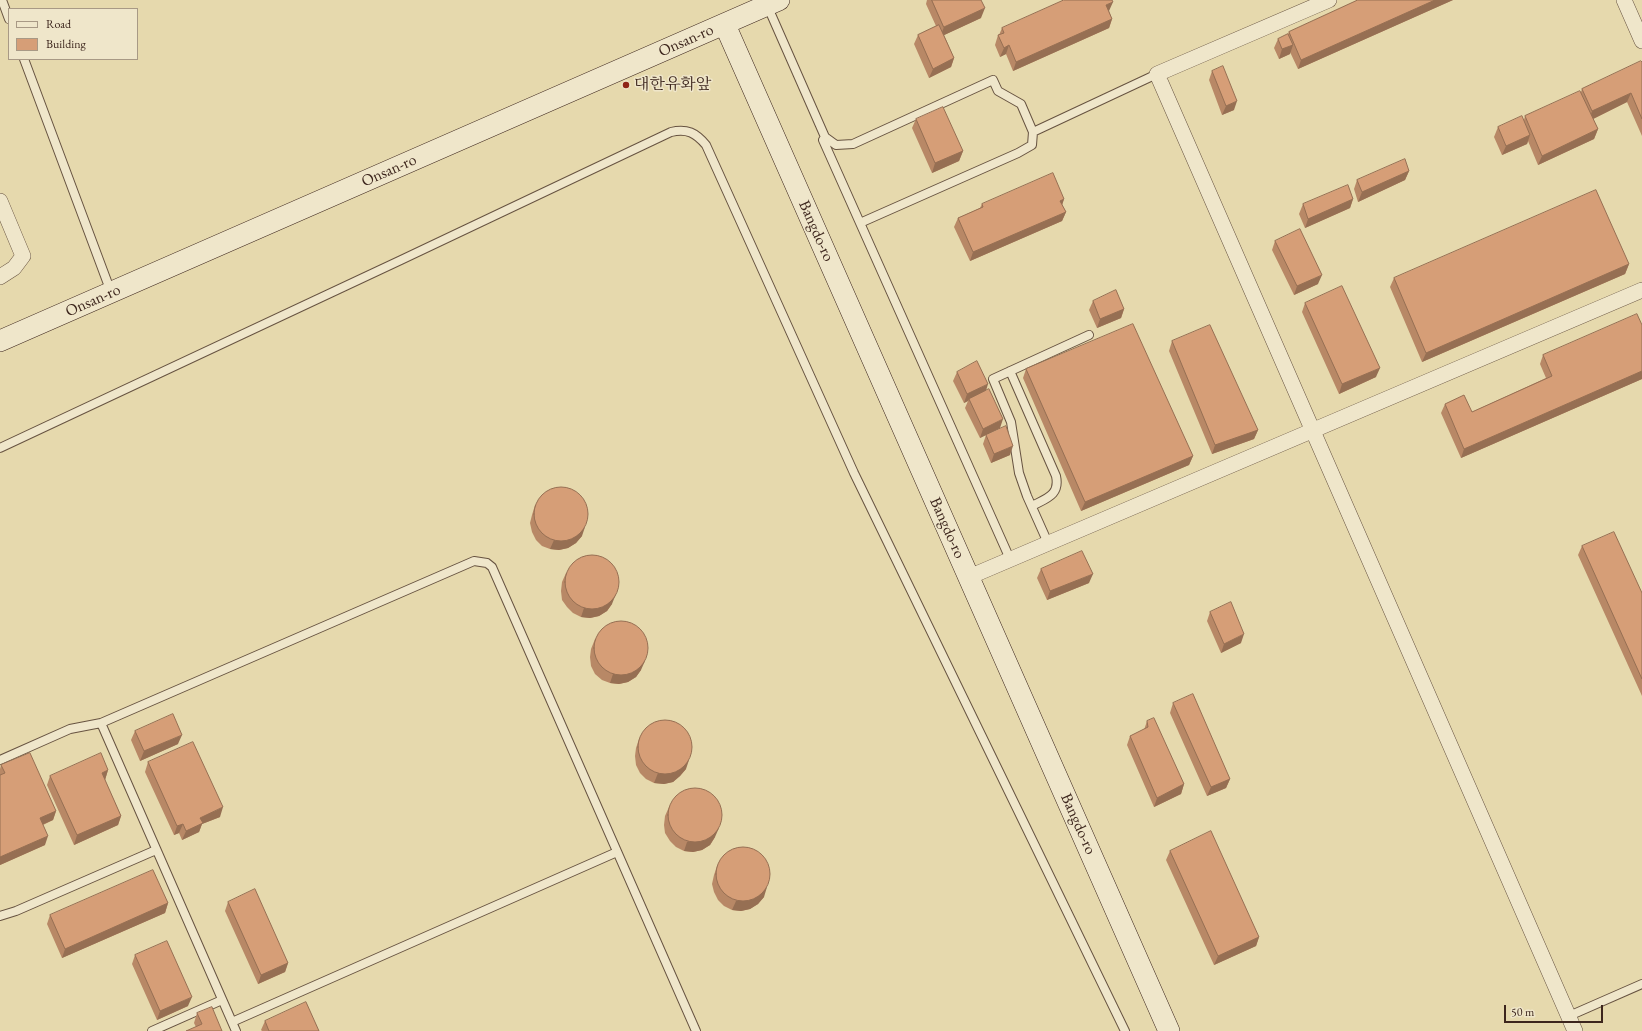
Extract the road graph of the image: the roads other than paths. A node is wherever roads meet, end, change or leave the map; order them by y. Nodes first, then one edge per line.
1 (2, 0) edge
2 (1329, 0) edge
3 (1624, 0) edge
4 (773, 3) edge
5 (8, 15) edge
6 (725, 24) junction
7 (1642, 41) edge
8 (24, 60) edge
9 (1156, 74) junction
10 (1032, 132) junction
11 (826, 137) junction
12 (0, 201) edge
13 (860, 223) junction
14 (0, 277) edge
15 (1642, 290) edge
16 (111, 293) junction
17 (1089, 335) dead end
18 (0, 341) edge
19 (1010, 371) junction
20 (1312, 431) junction
21 (0, 448) edge
22 (1032, 506) junction
23 (1048, 543) junction
24 (1010, 559) junction
25 (969, 577) junction
26 (101, 722) junction
27 (0, 760) edge
28 (156, 850) junction
29 (617, 852) junction
30 (0, 916) edge
31 (1642, 984) edge
32 (222, 1000) junction
33 (1569, 1016) junction
34 (232, 1022) junction
35 (152, 1031) edge
36 (236, 1031) edge
37 (696, 1031) edge
38 (1125, 1031) edge
39 (1169, 1031) edge
40 (1575, 1031) edge

1 - 5 lane
2 - 9 street
3 - 7 street
4 - 6 street, Onsan-ro
4 - 11 lane
6 - 16 street, Onsan-ro
6 - 25 street, Bangdo-ro
8 - 16 lane
9 - 10 lane
9 - 20 street
10 - 11 lane
10 - 13 lane
11 - 13 lane
12 - 14 street
13 - 24 lane
15 - 20 street
16 - 18 street, Onsan-ro
17 - 19 lane
19 - 22 lane
19 - 22 lane
20 - 23 street
20 - 33 street
21 - 38 lane
22 - 23 lane
23 - 24 street
24 - 25 street
25 - 39 street, Bangdo-ro
26 - 27 lane
26 - 28 lane
26 - 29 lane
28 - 30 lane
28 - 32 lane
29 - 34 lane
29 - 37 lane
31 - 33 lane
32 - 34 lane
32 - 35 lane
33 - 40 street
34 - 36 lane

